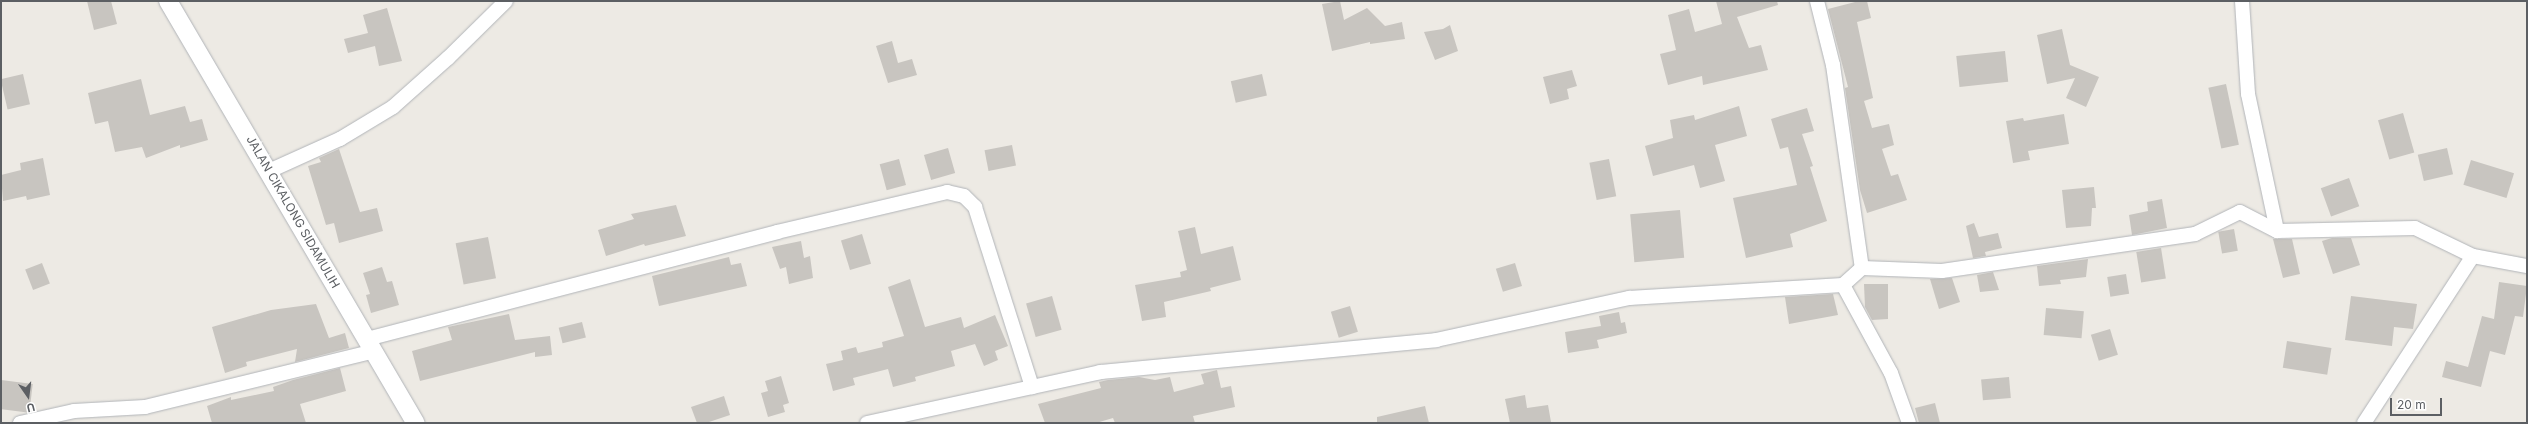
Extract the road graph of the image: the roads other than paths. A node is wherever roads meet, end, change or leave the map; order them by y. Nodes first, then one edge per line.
1 (168, 1) edge
2 (506, 1) edge
3 (1817, 1) edge
4 (2242, 1) edge
5 (269, 171) junction
6 (2277, 231) junction
7 (2473, 256) junction
8 (2527, 266) edge
9 (1862, 268) junction
10 (1843, 285) junction
11 (370, 345) junction
12 (1032, 387) junction
13 (20, 423) edge
14 (416, 423) edge
15 (867, 423) edge
16 (1909, 423) edge
17 (2364, 423) edge

1 - 5 street, JALAN CIKALONG SIDAMULIH
2 - 5 street
3 - 9 street
4 - 6 street
5 - 11 street, JALAN CIKALONG SIDAMULIH
6 - 7 street
6 - 9 street
7 - 8 street
7 - 17 street
9 - 10 street
10 - 12 street
10 - 16 street
11 - 12 street
11 - 13 street
11 - 14 street, JALAN CIKALONG SIDAMULIH
12 - 15 street

